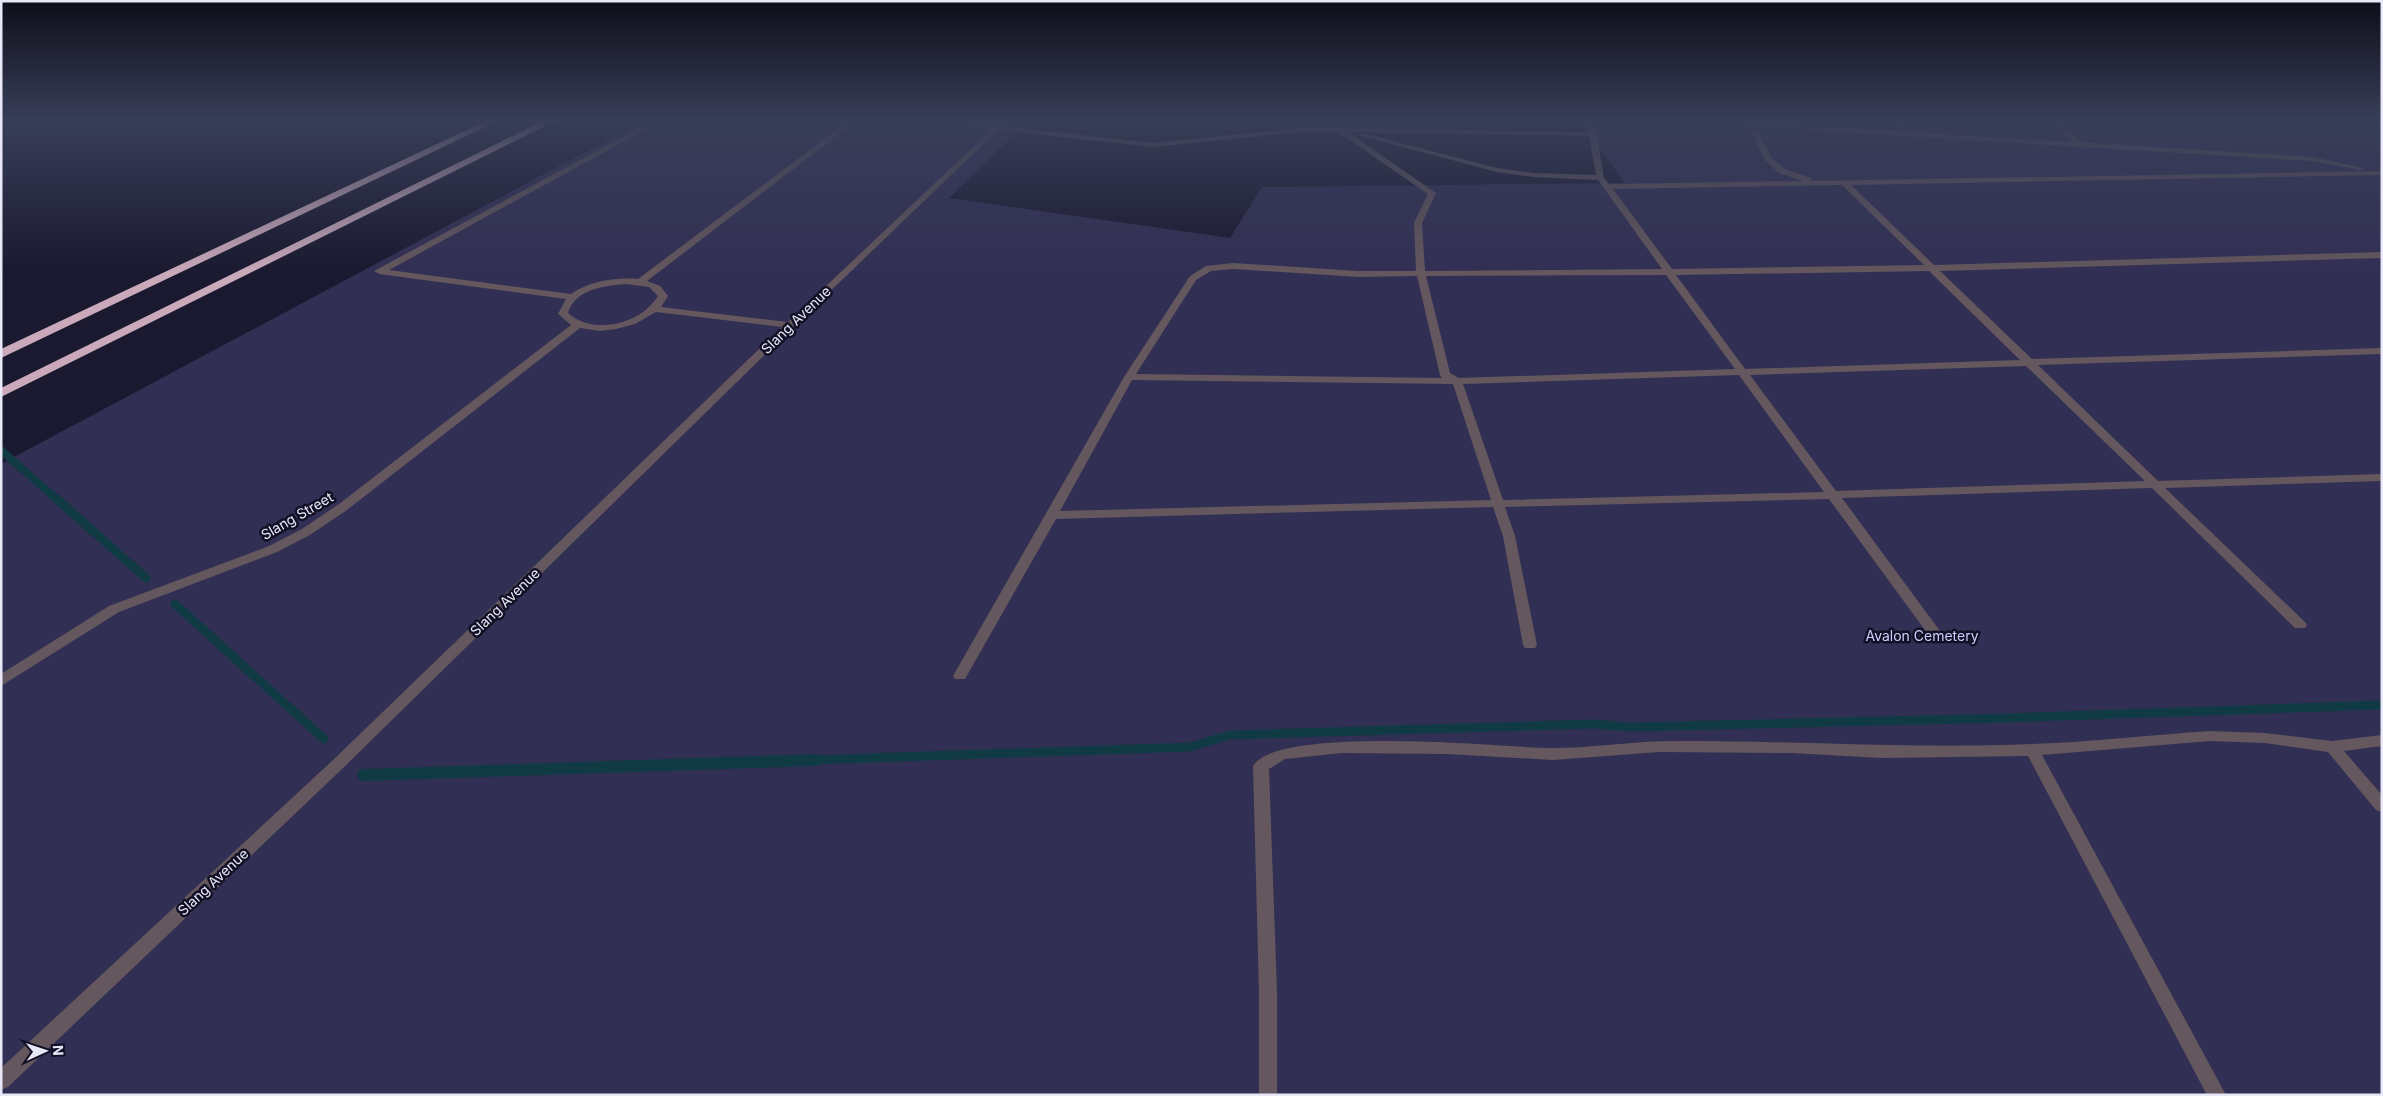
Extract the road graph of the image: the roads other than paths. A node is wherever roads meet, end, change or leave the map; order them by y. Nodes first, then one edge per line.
1 (391, 170) edge
2 (453, 170) edge
3 (568, 170) edge
4 (789, 170) edge
5 (954, 170) edge
6 (1399, 170) edge
7 (1498, 170) edge
8 (1601, 170) edge
9 (1781, 170) edge
10 (2368, 170) edge
11 (2382, 173) edge
12 (1603, 182) junction
13 (1843, 182) junction
14 (1817, 183) junction
15 (2382, 254) edge
16 (1931, 268) junction
17 (1669, 272) junction
18 (1422, 274) junction
19 (640, 282) junction
20 (573, 297) junction
21 (654, 309) junction
22 (577, 325) junction
23 (790, 325) junction
24 (2382, 351) edge
25 (1, 354) edge
26 (2028, 361) junction
27 (1743, 373) junction
28 (1129, 377) junction
29 (1457, 381) junction
30 (1, 393) edge
31 (2382, 477) edge
32 (2154, 484) junction
33 (1833, 496) junction
34 (1498, 504) junction
35 (1053, 515) junction
36 (2300, 625) dead end
37 (1935, 634) dead end
38 (1530, 645) dead end
39 (960, 676) dead end
40 (1, 681) edge
41 (2382, 740) edge
42 (2332, 747) junction
43 (2032, 750) junction
44 (2382, 806) edge
45 (1, 1081) edge
46 (1268, 1095) edge
47 (2217, 1095) edge

1 - 25 highway
2 - 30 highway
3 - 20 lane
4 - 19 lane
5 - 23 lane, Slang Avenue
6 - 18 lane
7 - 12 lane
8 - 12 lane
9 - 14 lane
10 - 11 lane
11 - 13 lane
12 - 14 lane
12 - 17 lane
13 - 14 lane
13 - 16 lane
15 - 16 lane
16 - 17 lane
16 - 26 lane
17 - 18 lane
17 - 27 lane
18 - 28 lane
18 - 29 lane
19 - 20 lane
19 - 21 lane
20 - 22 lane
21 - 22 lane
21 - 23 lane
22 - 40 lane, Slang Street
23 - 45 lane, Slang Avenue
24 - 26 lane
26 - 27 lane
26 - 32 lane
27 - 29 lane
27 - 33 lane
28 - 29 lane
28 - 35 lane
29 - 34 lane
31 - 32 lane
32 - 33 lane
32 - 36 lane
33 - 34 lane
33 - 37 lane
34 - 35 lane
34 - 38 lane
35 - 39 lane
41 - 42 lane
42 - 43 lane
42 - 44 lane
43 - 46 lane
43 - 47 lane

